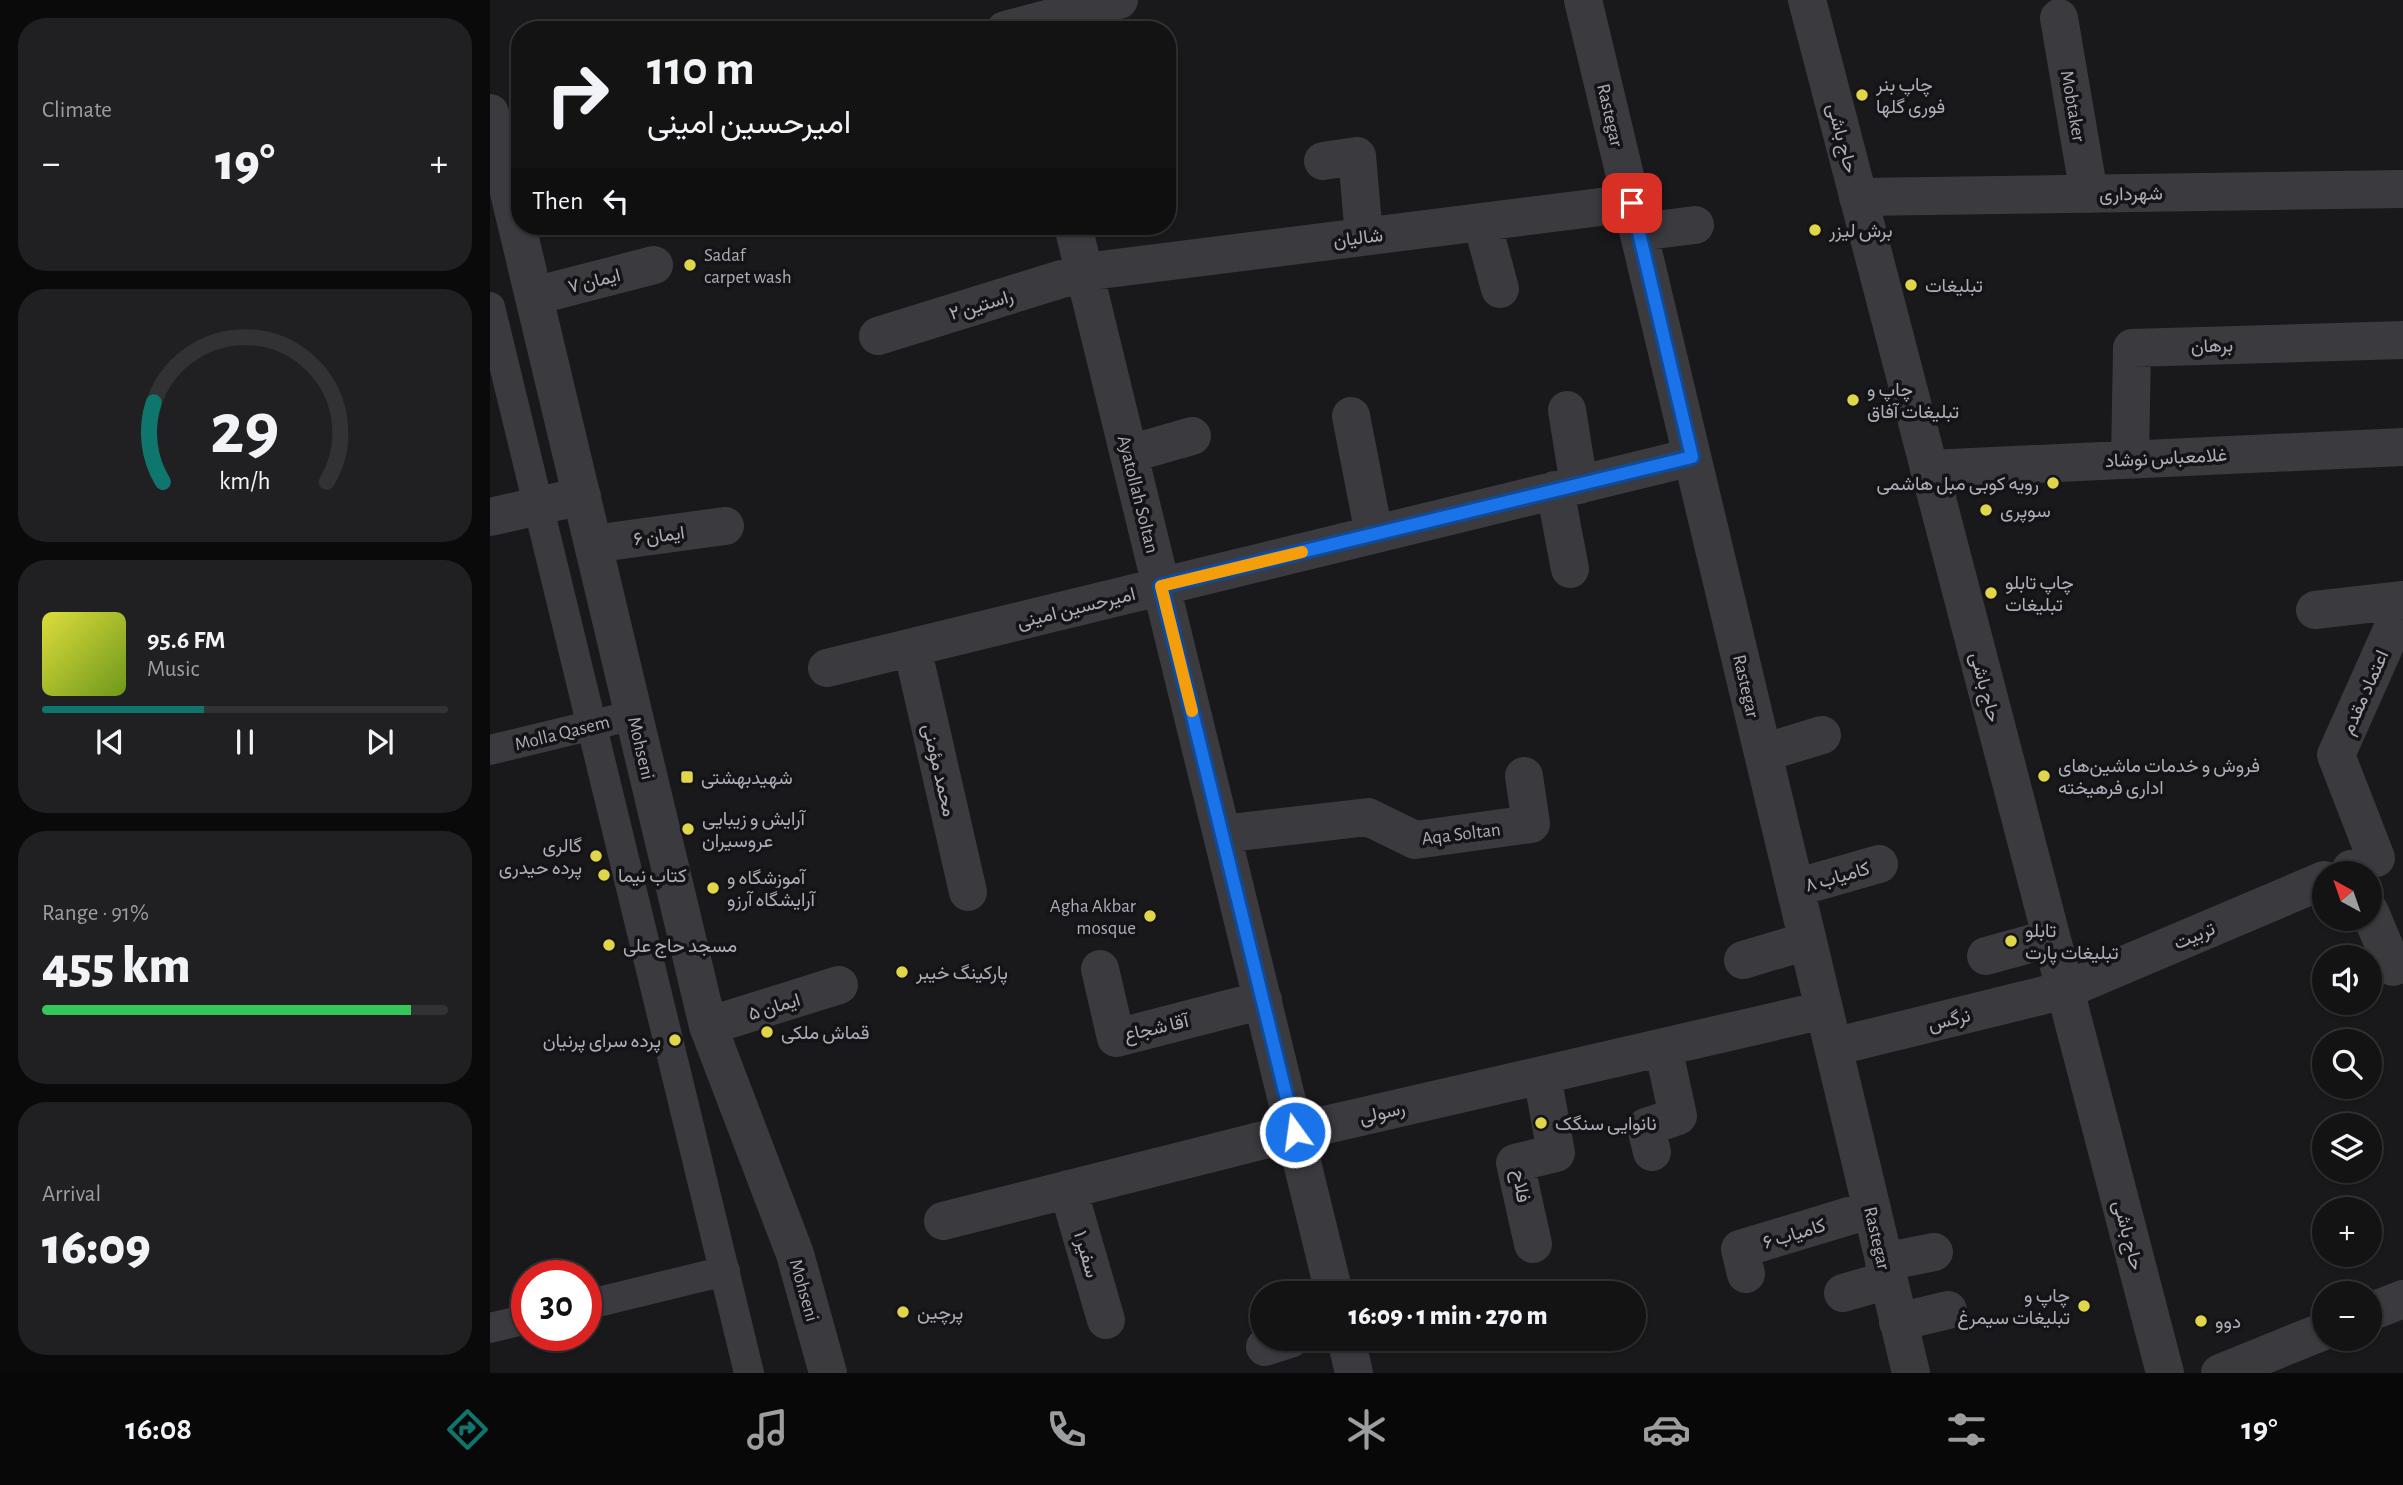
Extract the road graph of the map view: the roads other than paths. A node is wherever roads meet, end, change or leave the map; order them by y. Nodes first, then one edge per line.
1 (1119, 0) edge
2 (1807, 0) edge
3 (1585, 1) edge
4 (2059, 18) dead end
5 (1018, 21) edge
6 (490, 113) edge
7 (1323, 161) dead end
8 (505, 176) edge
9 (2403, 189) edge
10 (2089, 194) junction
11 (1858, 197) junction
12 (511, 201) edge
13 (1635, 217) junction
14 (1482, 222) junction
15 (1695, 225) dead end
16 (519, 235) edge
17 (1075, 235) edge
18 (1364, 236) junction
19 (654, 265) dead end
20 (1084, 272) junction
21 (1500, 289) dead end
22 (534, 296) junction
23 (490, 307) edge
24 (878, 336) dead end
25 (2403, 340) edge
26 (1567, 410) dead end
27 (1351, 416) dead end
28 (1192, 436) dead end
29 (2403, 447) edge
30 (1129, 454) junction
31 (1692, 457) junction
32 (2130, 459) junction
33 (1929, 468) junction
34 (1567, 488) junction
35 (582, 496) junction
36 (539, 506) junction
37 (490, 517) edge
38 (725, 526) dead end
39 (1374, 534) junction
40 (593, 544) junction
41 (1570, 569) dead end
42 (1161, 586) junction
43 (2403, 603) edge
44 (2315, 610) dead end
45 (912, 647) junction
46 (827, 668) dead end
47 (634, 715) junction
48 (593, 725) junction
49 (1822, 735) dead end
50 (490, 750) edge
51 (1763, 753) junction
52 (1524, 776) dead end
53 (1222, 834) junction
54 (2357, 861) edge
55 (1879, 864) dead end
56 (2312, 886) edge
57 (1795, 888) junction
58 (968, 892) dead end
59 (2378, 931) edge
60 (2051, 938) junction
61 (1807, 941) junction
62 (1986, 956) dead end
63 (1744, 960) dead end
64 (2393, 967) dead end
65 (1100, 969) dead end
66 (839, 985) dead end
67 (2065, 990) junction
68 (1263, 1000) junction
69 (1824, 1010) junction
70 (708, 1026) junction
71 (1663, 1047) junction
72 (1833, 1047) junction
73 (1542, 1075) junction
74 (1295, 1132) junction
75 (1652, 1152) dead end
76 (1068, 1189) junction
77 (1871, 1209) junction
78 (943, 1221) dead end
79 (1533, 1244) dead end
80 (1934, 1252) dead end
81 (725, 1271) junction
82 (1886, 1271) junction
83 (1746, 1273) dead end
84 (1331, 1281) edge
85 (1843, 1293) dead end
86 (2403, 1299) edge
87 (602, 1301) edge
88 (2382, 1307) edge
89 (1948, 1310) dead end
90 (1106, 1320) dead end
91 (1898, 1322) junction
92 (511, 1323) edge
93 (490, 1328) edge
94 (2312, 1336) edge
95 (1349, 1351) edge
96 (1907, 1372) edge
97 (749, 1373) edge
98 (828, 1373) edge
99 (1354, 1373) edge
100 (2165, 1373) edge
101 (2220, 1373) edge

1 - 5 street
2 - 11 street, حاج باشی
3 - 13 street, Rastegar
4 - 10 street, Mobtaker
6 - 8 street, Mohseni
7 - 18 street
8 - 12 street, Mohseni
9 - 10 street, شهرداری
10 - 11 street, شهرداری
11 - 33 street, حاج باشی
13 - 14 street, شالیان
13 - 15 street, شالیان
13 - 31 street, Rastegar
14 - 18 street, شالیان
14 - 21 street
16 - 22 street, Mohseni
17 - 20 street, Ayatollah Soltan
18 - 20 street, شالیان
19 - 22 street, ایمان ۷
20 - 24 street, راستین ۲
20 - 30 street, Ayatollah Soltan
22 - 35 street, Mohseni
23 - 36 street
25 - 32 street, برهان
26 - 34 street
27 - 39 street
28 - 30 street
29 - 32 street, غلامعباس نوشاد
30 - 42 street, Ayatollah Soltan
31 - 34 street, امیرحسین امینی
31 - 51 street, Rastegar
32 - 33 street, غلامعباس نوشاد
33 - 60 street, حاج باشی
34 - 39 street, امیرحسین امینی
34 - 41 street
35 - 36 street
35 - 40 street, Mohseni
36 - 37 street
36 - 48 street
38 - 40 street, ایمان ۶
39 - 42 street, امیرحسین امینی
40 - 47 street, Mohseni
42 - 45 street, امیرحسین امینی
42 - 53 street, Ayatollah Soltan
43 - 44 street
43 - 54 street, اعتماد مقدم
45 - 46 street, امیرحسین امینی
45 - 58 street, محمد مؤمنی
47 - 48 street, Molla Qasem
47 - 70 street, Mohseni
48 - 50 street, Molla Qasem
48 - 81 street
49 - 51 street
51 - 57 street, Rastegar
52 - 53 street, Aqa Soltan
53 - 68 street, Ayatollah Soltan
55 - 57 street, کامیاب ۸
56 - 67 street, تربیت
57 - 61 street, Rastegar
59 - 64 street
60 - 62 street
60 - 67 street, حاج باشی
61 - 63 street
61 - 69 street, Rastegar
65 - 68 street, آقا شجاع
66 - 70 street, ایمان ۵
67 - 72 street, نرگس
67 - 100 street, حاج باشی
68 - 74 street, Ayatollah Soltan
69 - 71 street, رسولی
69 - 72 street, Rastegar
70 - 98 street, Mohseni
71 - 73 street, رسولی
71 - 75 street
72 - 77 street, Rastegar
73 - 74 street, رسولی
73 - 79 street, فلاح
74 - 76 street, رسولی
74 - 84 street, Ayatollah Soltan
76 - 78 street, رسولی
76 - 90 street, سفیر ۱
77 - 82 street, Rastegar
77 - 83 street, کامیاب ۶
80 - 82 street
81 - 87 street
81 - 97 street
82 - 85 street
82 - 91 street, Rastegar
86 - 88 street
89 - 91 street
91 - 96 street, Rastegar
92 - 93 street
94 - 101 street
95 - 99 street

